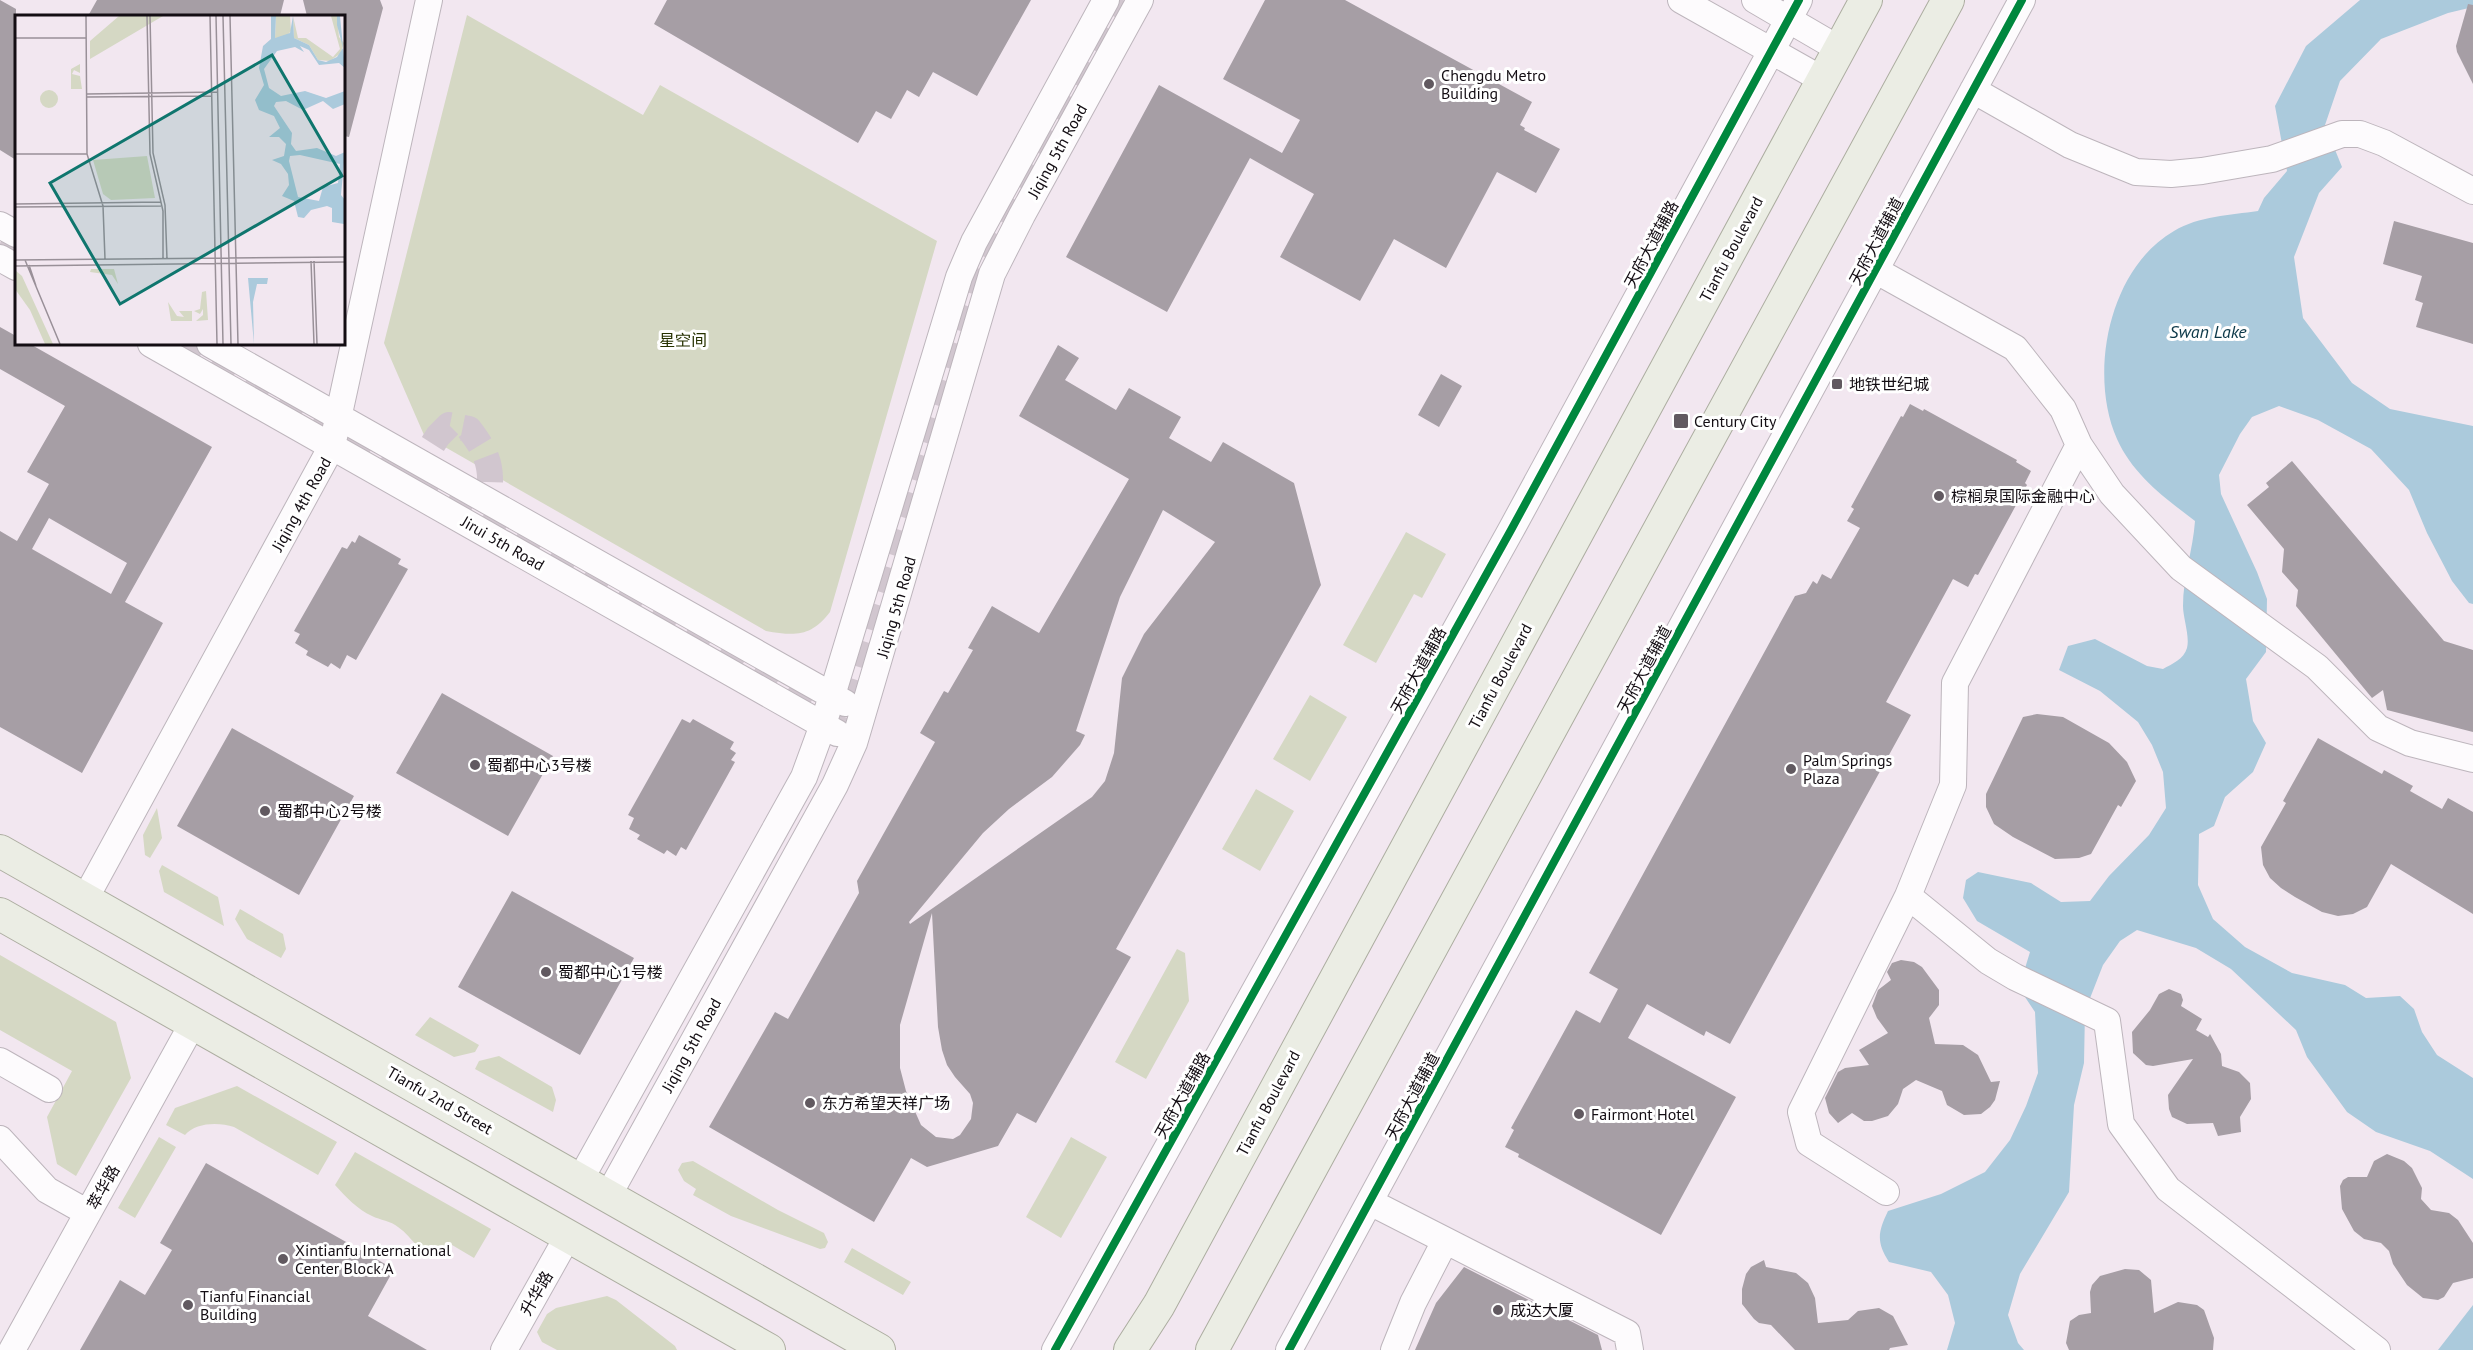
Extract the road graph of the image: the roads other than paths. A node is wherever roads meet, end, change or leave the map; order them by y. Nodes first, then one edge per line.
1 (429, 0) edge
2 (1106, 0) edge
3 (1140, 0) edge
4 (1681, 0) edge
5 (1755, 0) edge
6 (1866, 0) edge
7 (1948, 0) edge
8 (2022, 0) edge
9 (1793, 10) edge
10 (1839, 49) junction
11 (1771, 51) junction
12 (1823, 80) junction
13 (1973, 90) junction
14 (2473, 191) edge
15 (0, 225) edge
16 (15, 233) edge
17 (0, 258) edge
18 (15, 266) edge
19 (1875, 270) junction
20 (153, 345) edge
21 (212, 345) edge
22 (338, 416) junction
23 (2079, 445) junction
24 (332, 446) junction
25 (831, 696) junction
26 (863, 714) junction
27 (823, 725) junction
28 (854, 743) junction
29 (2473, 759) edge
30 (0, 851) edge
31 (1908, 896) junction
32 (85, 899) junction
33 (0, 914) edge
34 (193, 1023) junction
35 (0, 1061) edge
36 (49, 1089) dead end
37 (0, 1139) edge
38 (580, 1180) junction
39 (1886, 1192) dead end
40 (608, 1196) junction
41 (1370, 1202) junction
42 (88, 1213) junction
43 (568, 1236) junction
44 (1445, 1241) junction
45 (12, 1350) edge
46 (504, 1350) edge
47 (769, 1350) edge
48 (879, 1350) edge
49 (1055, 1350) edge
50 (1130, 1350) edge
51 (1212, 1350) edge
52 (1289, 1350) edge
53 (1394, 1350) edge
54 (1630, 1350) edge
55 (2377, 1350) edge

1 - 22 street, Jiqing 4th Road
2 - 25 street, Jiqing 5th Road
3 - 26 street, Jiqing 5th Road
4 - 11 street
5 - 9 street
6 - 10 main road, Tianfu Boulevard
7 - 51 main road
8 - 13 street, 天府大道辅道
9 - 10 street
9 - 11 street, 天府大道辅路
10 - 12 main road, Tianfu Boulevard
11 - 12 street
11 - 49 street, 天府大道辅路
12 - 50 main road, Tianfu Boulevard
13 - 14 street
13 - 19 street, 天府大道辅道
15 - 16 street
17 - 18 street
19 - 23 street
19 - 41 street, 天府大道辅道
20 - 24 street, Jirui 5th Road
21 - 22 street, Jirui 5th Road
22 - 24 street, Jiqing 4th Road
22 - 25 street, Jirui 5th Road
23 - 29 street
23 - 31 street
24 - 27 street, Jirui 5th Road
24 - 32 street, Jiqing 4th Road
25 - 26 street, Jirui 5th Road
25 - 27 street, Jiqing 5th Road
26 - 28 street, Jiqing 5th Road
27 - 28 street, Jirui 5th Road
27 - 38 street, Jiqing 5th Road
28 - 40 street, Jiqing 5th Road
30 - 32 main road, Tianfu 2nd Street
31 - 39 street
31 - 55 street
32 - 38 main road, Tianfu 2nd Street
33 - 34 main road
34 - 42 street, 萃华路
34 - 43 main road
35 - 36 street
37 - 42 street
38 - 40 main road, Tianfu 2nd Street
40 - 48 main road, Tianfu 2nd Street
41 - 44 street
41 - 52 street, 天府大道辅道
42 - 45 street, 萃华路
43 - 46 street, 升华路
43 - 47 main road
44 - 53 street
44 - 54 street

